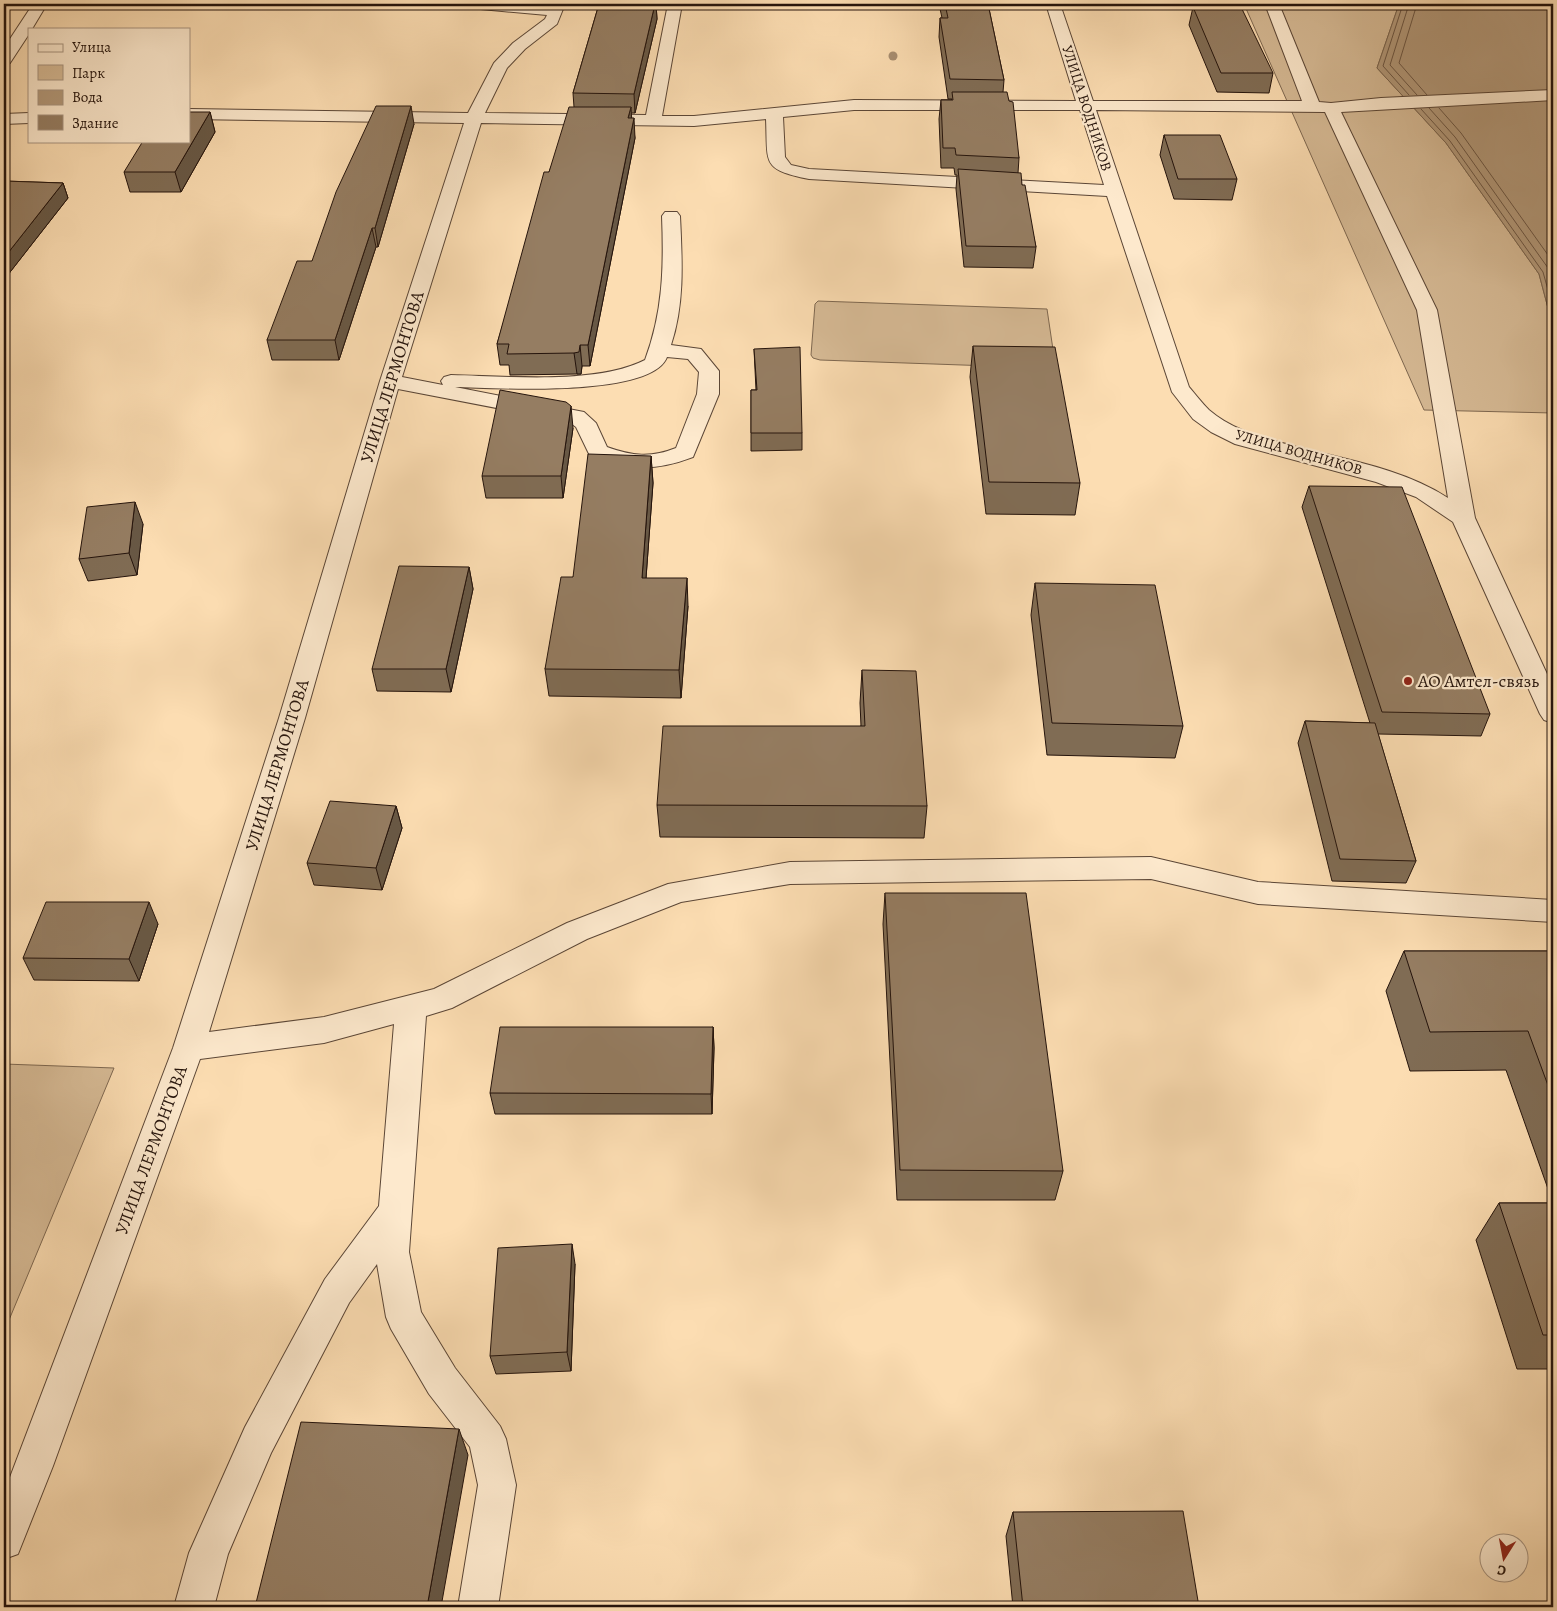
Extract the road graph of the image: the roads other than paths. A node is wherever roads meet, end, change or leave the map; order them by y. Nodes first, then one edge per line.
1 (40, 4) edge
2 (470, 4) edge
3 (675, 4) edge
4 (1053, 4) edge
5 (1272, 4) edge
6 (560, 6) edge
7 (4, 60) edge
8 (1553, 95) edge
9 (1087, 107) junction
10 (1322, 107) junction
11 (774, 113) junction
12 (190, 114) edge
13 (28, 118) edge
14 (474, 118) junction
15 (4, 119) edge
16 (653, 120) junction
17 (1114, 191) junction
18 (671, 216) dead end
19 (659, 350) junction
20 (390, 381) junction
21 (1463, 518) junction
22 (1553, 714) edge
23 (1553, 911) edge
24 (411, 1006) junction
25 (189, 1048) junction
26 (395, 1211) junction
27 (4, 1540) edge
28 (194, 1607) edge
29 (478, 1607) edge

1 - 7 street
2 - 6 street
3 - 16 street
4 - 9 street, УЛИЦА ВОДНИКОВ
5 - 10 street
6 - 14 street, УЛИЦА ЛЕРМОНТОВА
8 - 10 street
9 - 10 street
9 - 11 street
9 - 17 street, УЛИЦА ВОДНИКОВ
10 - 21 street
11 - 16 street
11 - 17 street
12 - 14 street
13 - 15 street
14 - 16 street
14 - 20 street, УЛИЦА ЛЕРМОНТОВА
17 - 21 street, УЛИЦА ВОДНИКОВ
18 - 19 street
19 - 20 street
19 - 20 street
20 - 25 street, УЛИЦА ЛЕРМОНТОВА
21 - 22 street
23 - 24 street
24 - 25 street
24 - 26 street
25 - 27 street, УЛИЦА ЛЕРМОНТОВА
26 - 28 street
26 - 29 street

